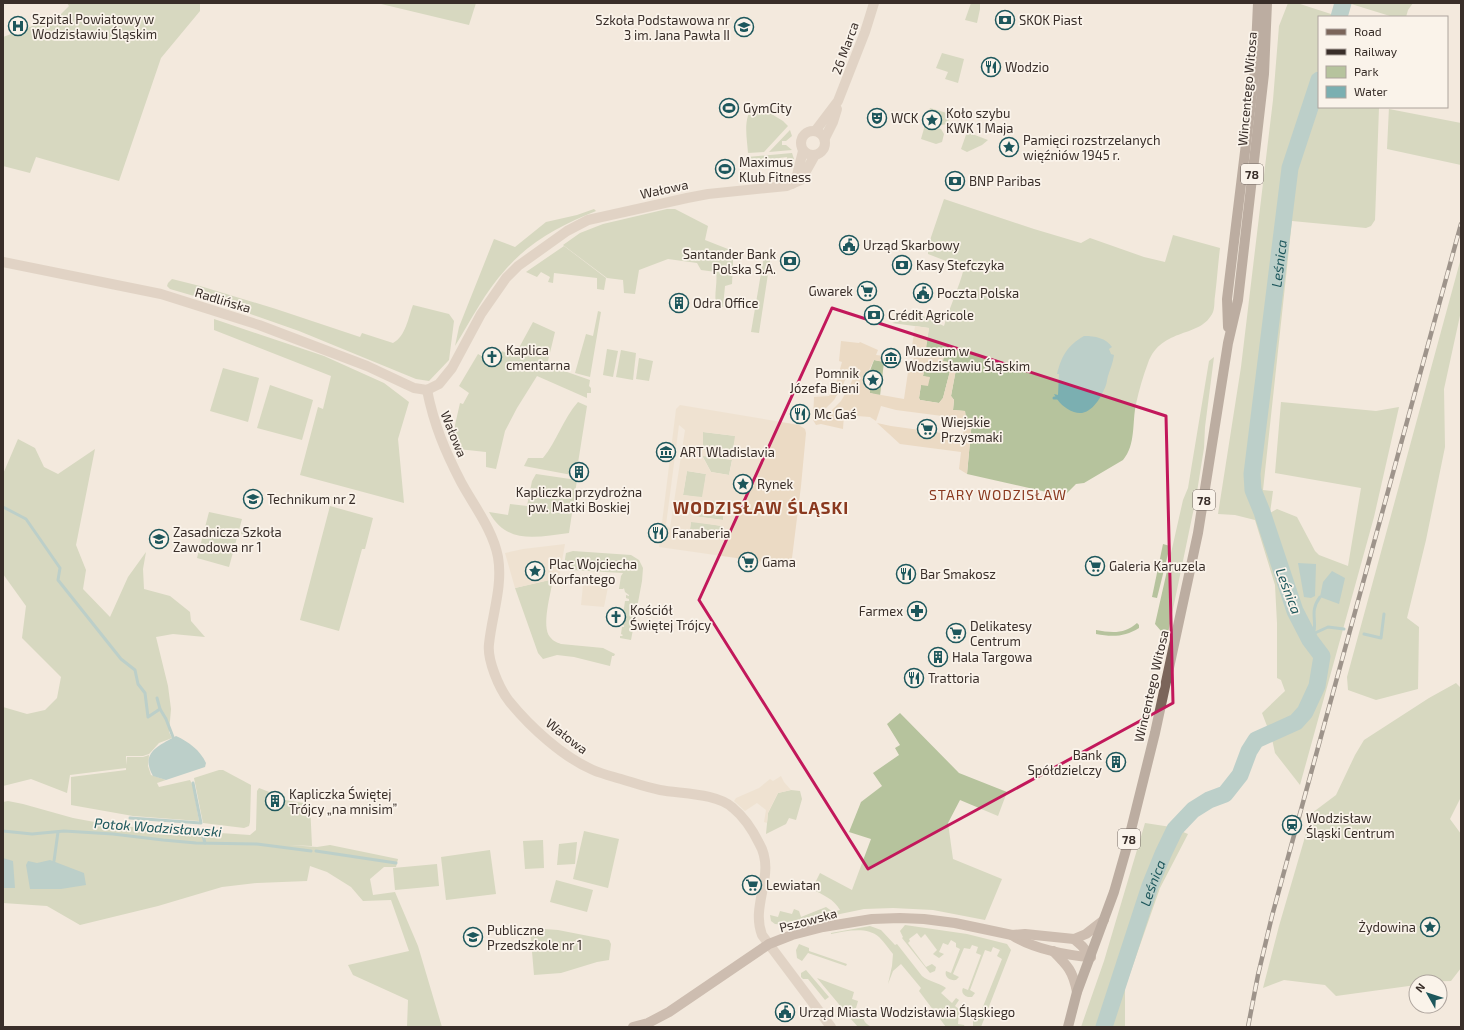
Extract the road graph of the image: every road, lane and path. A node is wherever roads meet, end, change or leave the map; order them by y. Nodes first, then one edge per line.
1 (874, 3) edge
2 (1258, 3) edge
3 (1267, 3) edge
4 (838, 101) junction
5 (816, 130) junction
6 (824, 138) junction
7 (803, 150) junction
8 (815, 155) junction
9 (792, 184) junction
10 (3, 262) edge
11 (1228, 343) junction
12 (427, 390) junction
13 (1104, 920) junction
14 (1012, 935) junction
15 (1074, 939) junction
16 (769, 944) junction
17 (1053, 950) junction
18 (1091, 957) junction
19 (1077, 992) junction
20 (648, 1025) edge
21 (633, 1027) edge
22 (831, 1027) edge
23 (1068, 1027) edge

1 - 4 street, 26 Marca
2 - 11 main road, Wincentego Witosa / 78
3 - 11 main road, Wincentego Witosa / 78
4 - 5 street, 26 Marca
4 - 6 street, 26 Marca
5 - 6 street
5 - 7 street
6 - 8 street
7 - 8 street
7 - 9 street
8 - 9 street
9 - 12 street, Wałowa
10 - 12 street, Radlińska
11 - 13 main road, Wincentego Witosa / 78
12 - 16 street, Wałowa
13 - 15 main road
13 - 18 main road, Wincentego Witosa / 78
14 - 15 main road, Pszowska
14 - 16 main road, Pszowska
14 - 17 main road, Pszowska
15 - 18 main road
16 - 20 main road, Pszowska
16 - 22 street, Wałowa
17 - 18 main road, Pszowska
17 - 19 main road
18 - 19 main road, Wincentego Witosa / 78
19 - 23 main road, Wincentego Witosa / 78
20 - 21 main road, Pszowska

